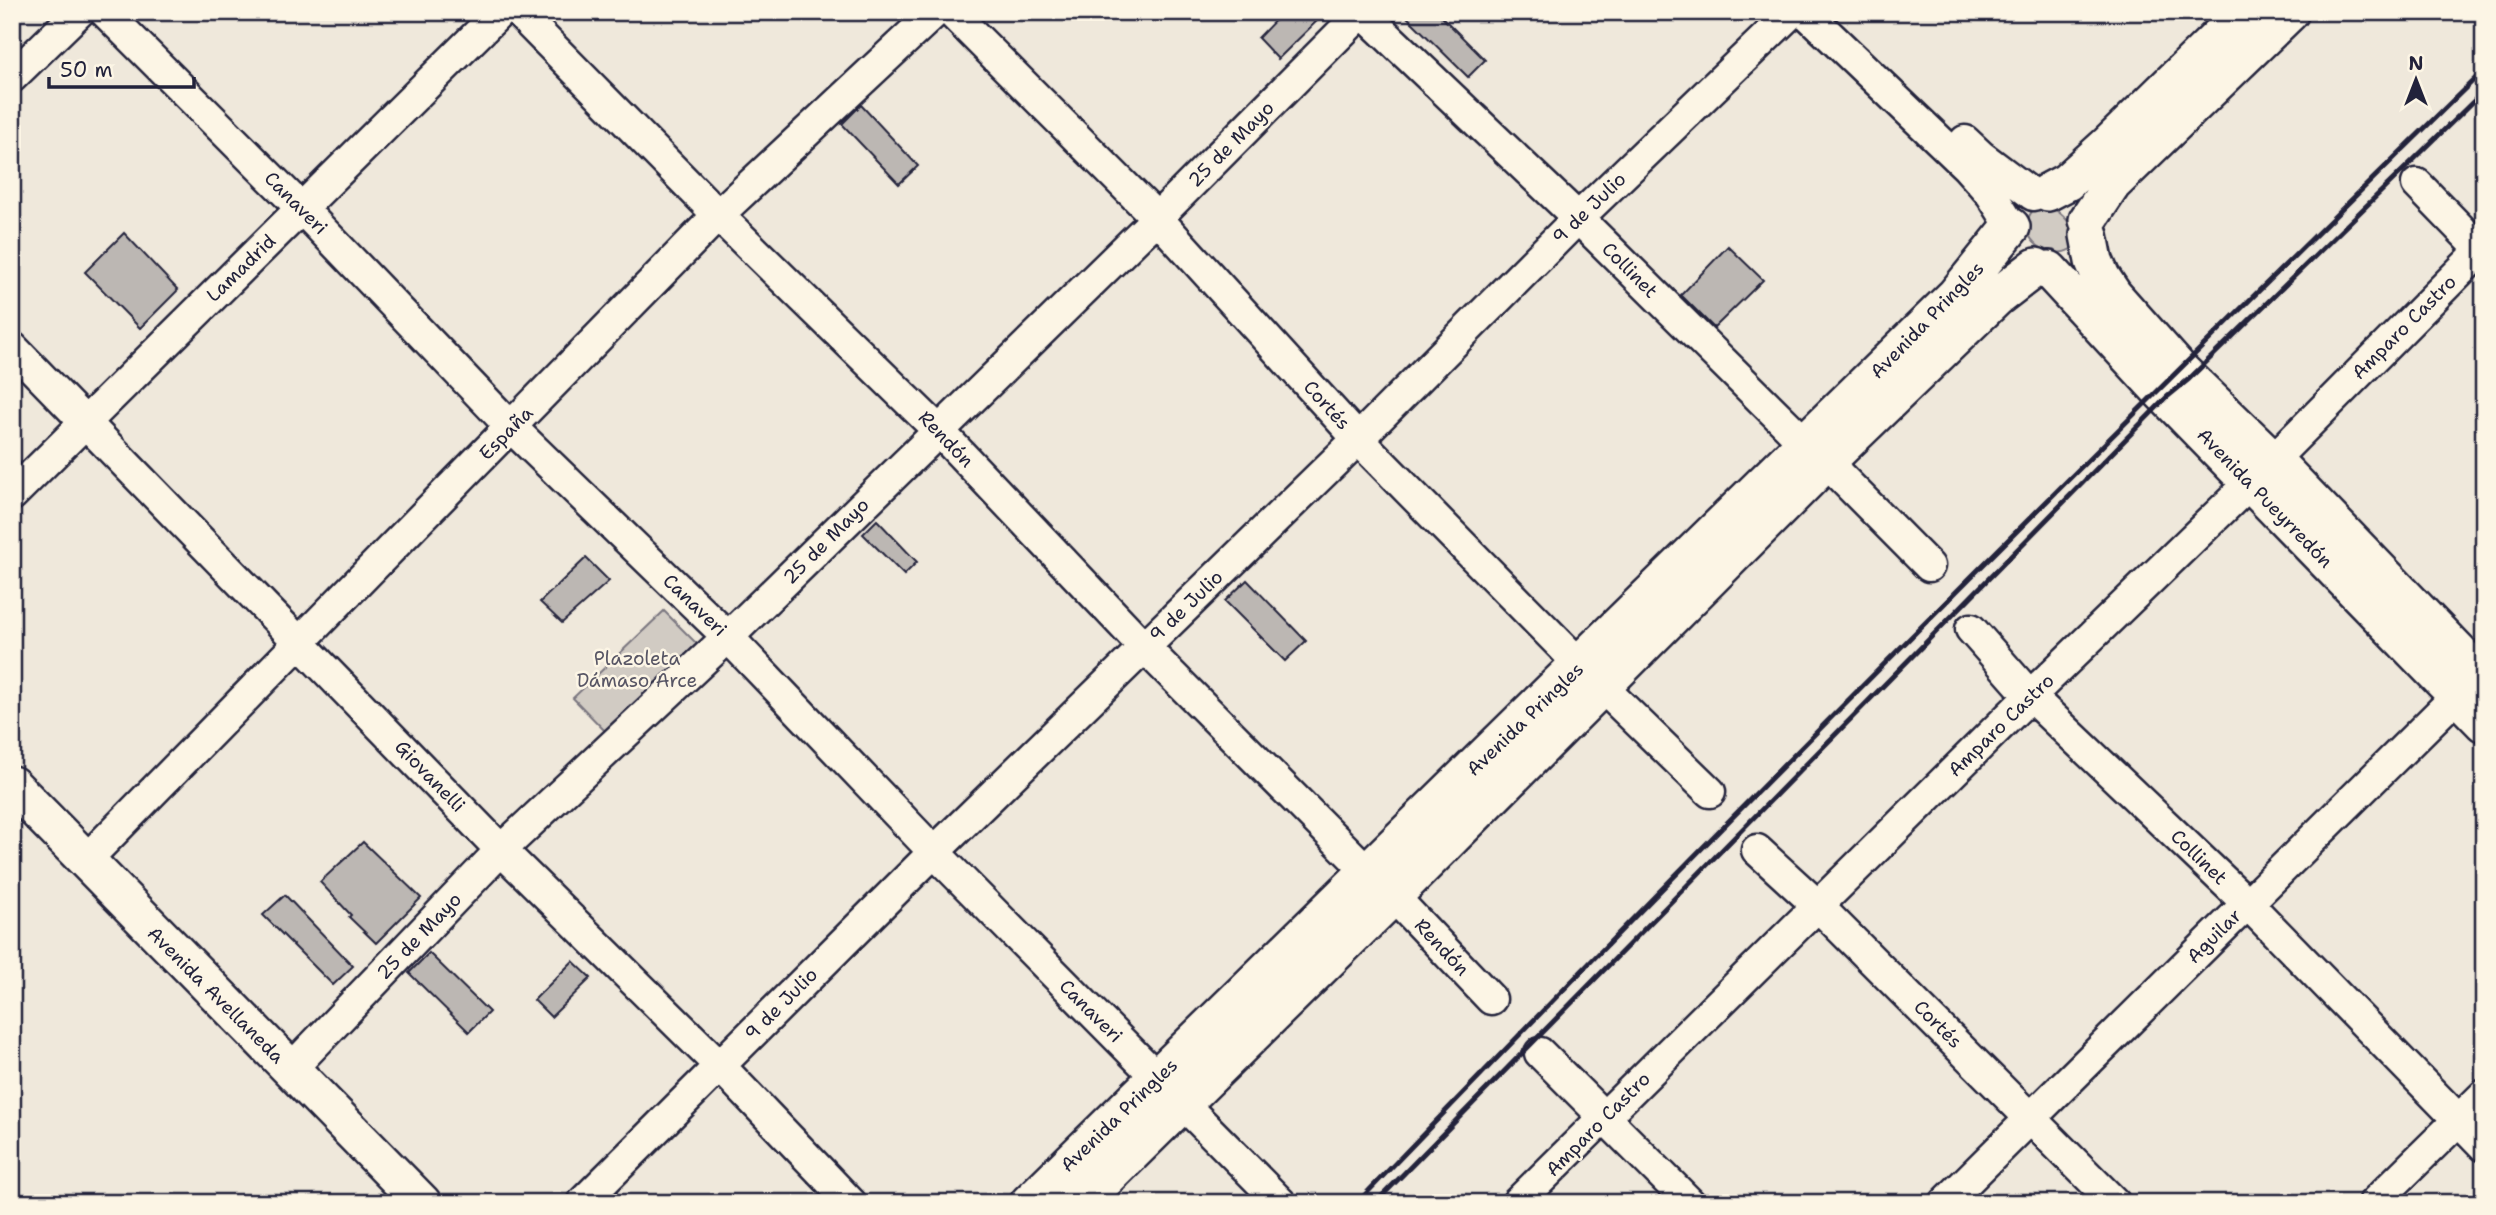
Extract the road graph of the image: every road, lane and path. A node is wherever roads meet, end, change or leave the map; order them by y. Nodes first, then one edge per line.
1 (79, 12) edge
2 (105, 12) edge
3 (500, 12) edge
4 (518, 12) edge
5 (935, 12) edge
6 (951, 12) edge
7 (1362, 12) edge
8 (1792, 12) edge
9 (1805, 12) edge
10 (1833, 12) edge
11 (2244, 12) edge
12 (2290, 12) edge
13 (12, 77) edge
14 (2417, 184) dead end
15 (2040, 194) junction
16 (302, 209) junction
17 (718, 215) junction
18 (1157, 218) junction
19 (1578, 218) junction
20 (2011, 226) junction
21 (2089, 228) junction
22 (2483, 250) edge
23 (2043, 269) junction
24 (12, 347) edge
25 (85, 421) junction
26 (511, 427) junction
27 (938, 430) junction
28 (1358, 439) junction
29 (1816, 452) junction
30 (2261, 471) junction
31 (12, 495) edge
32 (1929, 566) dead end
33 (1971, 629) dead end
34 (728, 637) junction
35 (299, 641) junction
36 (1144, 647) junction
37 (1590, 675) junction
38 (2476, 680) edge
39 (2030, 696) junction
40 (2484, 723) edge
41 (12, 785) edge
42 (1710, 792) dead end
43 (501, 850) junction
44 (1757, 850) dead end
45 (934, 852) junction
46 (85, 861) junction
47 (1380, 884) junction
48 (2247, 903) junction
49 (1817, 905) junction
50 (1491, 999) dead end
51 (1540, 1053) dead end
52 (719, 1065) junction
53 (290, 1070) junction
54 (1158, 1078) junction
55 (2484, 1095) edge
56 (1183, 1103) junction
57 (1605, 1117) junction
58 (2032, 1118) junction
59 (2458, 1120) junction
60 (2484, 1146) edge
61 (422, 1203) edge
62 (582, 1203) edge
63 (851, 1203) edge
64 (1030, 1203) edge
65 (1081, 1203) edge
66 (1281, 1203) edge
67 (1517, 1203) edge
68 (1690, 1203) edge
69 (1945, 1203) edge
70 (2115, 1203) edge
71 (2374, 1203) edge

1 - 13 street
2 - 16 street, Canaveri
3 - 16 street, Lamadrid
4 - 17 street, Rendón
5 - 17 street, España
6 - 18 street, Cortés
7 - 18 street, 25 de Mayo
7 - 19 street, Collinet
8 - 19 street, 9 de Julio
9 - 20 street
10 - 15 street
11 - 15 main road
12 - 21 main road
14 - 22 street
15 - 20 main road
15 - 21 main road
16 - 25 street, Lamadrid
16 - 26 street, Canaveri
17 - 26 street, España
17 - 27 street, Rendón
18 - 27 street, 25 de Mayo
18 - 28 street, Cortés
19 - 28 street, 9 de Julio
19 - 29 street, Collinet
20 - 23 main road
20 - 29 main road, Avenida Pringles
21 - 23 main road
21 - 30 main road, Avenida Pueyrredón
22 - 30 street, Amparo Castro
23 - 29 main road, Avenida Pringles
23 - 30 main road, Avenida Pueyrredón
24 - 25 street, Giovanelli
25 - 31 street, Lamadrid
25 - 35 street, Giovanelli
26 - 34 street, Canaveri
26 - 35 street, España
27 - 34 street, 25 de Mayo
27 - 36 street, Rendón
28 - 36 street, 9 de Julio
28 - 37 street, Cortés
29 - 32 street, Collinet
29 - 37 main road, Avenida Pringles
30 - 38 main road, Avenida Pueyrredón
30 - 39 street, Amparo Castro
33 - 39 street, Collinet
34 - 43 street, 25 de Mayo
34 - 45 street, Canaveri
35 - 43 street, Giovanelli
35 - 46 street, España
36 - 45 street, 9 de Julio
36 - 47 street, Rendón
37 - 42 street, Cortés
37 - 47 main road, Avenida Pringles
38 - 40 main road, Avenida Pueyrredón
38 - 48 street, Aguilar
39 - 48 street, Collinet
39 - 49 street, Amparo Castro
41 - 46 main road, Avenida Avellaneda
43 - 52 street, Giovanelli
43 - 53 street, 25 de Mayo
44 - 49 street, Cortés
45 - 52 street, 9 de Julio
45 - 54 street, Canaveri
46 - 53 main road, Avenida Avellaneda
47 - 50 street, Rendón
47 - 54 main road, Avenida Pringles
47 - 56 main road, Avenida Pringles
48 - 58 street, Aguilar
48 - 59 street, Collinet
49 - 57 street, Amparo Castro
49 - 58 street, Cortés
51 - 57 street
52 - 62 street, 9 de Julio
52 - 63 street, Giovanelli
53 - 61 main road, Avenida Avellaneda
54 - 56 street, Canaveri
54 - 64 main road, Avenida Pringles
55 - 59 street
56 - 65 main road, Avenida Pringles
56 - 66 street, Canaveri
57 - 67 street, Amparo Castro
57 - 68 street
58 - 69 street, Aguilar
58 - 70 street, Cortés
59 - 60 street, Collinet
59 - 71 street

